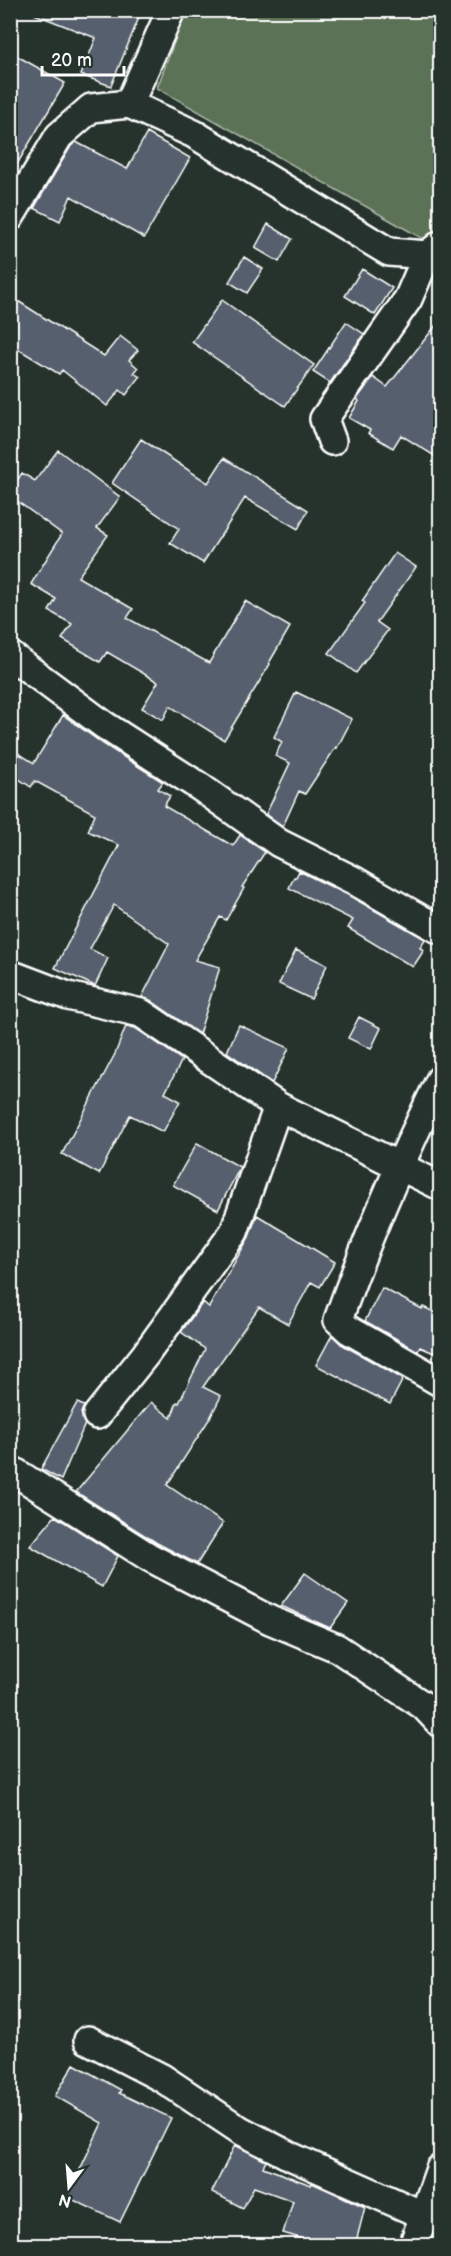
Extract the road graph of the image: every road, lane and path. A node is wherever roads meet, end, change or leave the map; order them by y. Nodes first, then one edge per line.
1 (171, 10) edge
2 (129, 104) junction
3 (10, 217) edge
4 (434, 250) edge
5 (332, 441) dead end
6 (10, 655) edge
7 (441, 930) edge
8 (10, 974) edge
9 (441, 1080) edge
10 (278, 1106) junction
11 (398, 1166) junction
12 (441, 1186) edge
13 (441, 1382) edge
14 (98, 1416) dead end
15 (10, 1469) edge
16 (441, 1723) edge
17 (88, 2040) dead end
18 (441, 2169) edge
19 (425, 2216) junction
20 (413, 2246) edge

1 - 2 street
2 - 3 street
2 - 4 street
4 - 5 street
6 - 7 street
8 - 10 street
9 - 11 street
10 - 11 street
10 - 14 street
11 - 12 street
11 - 13 street
15 - 16 street
17 - 19 street
18 - 19 street
19 - 20 street

